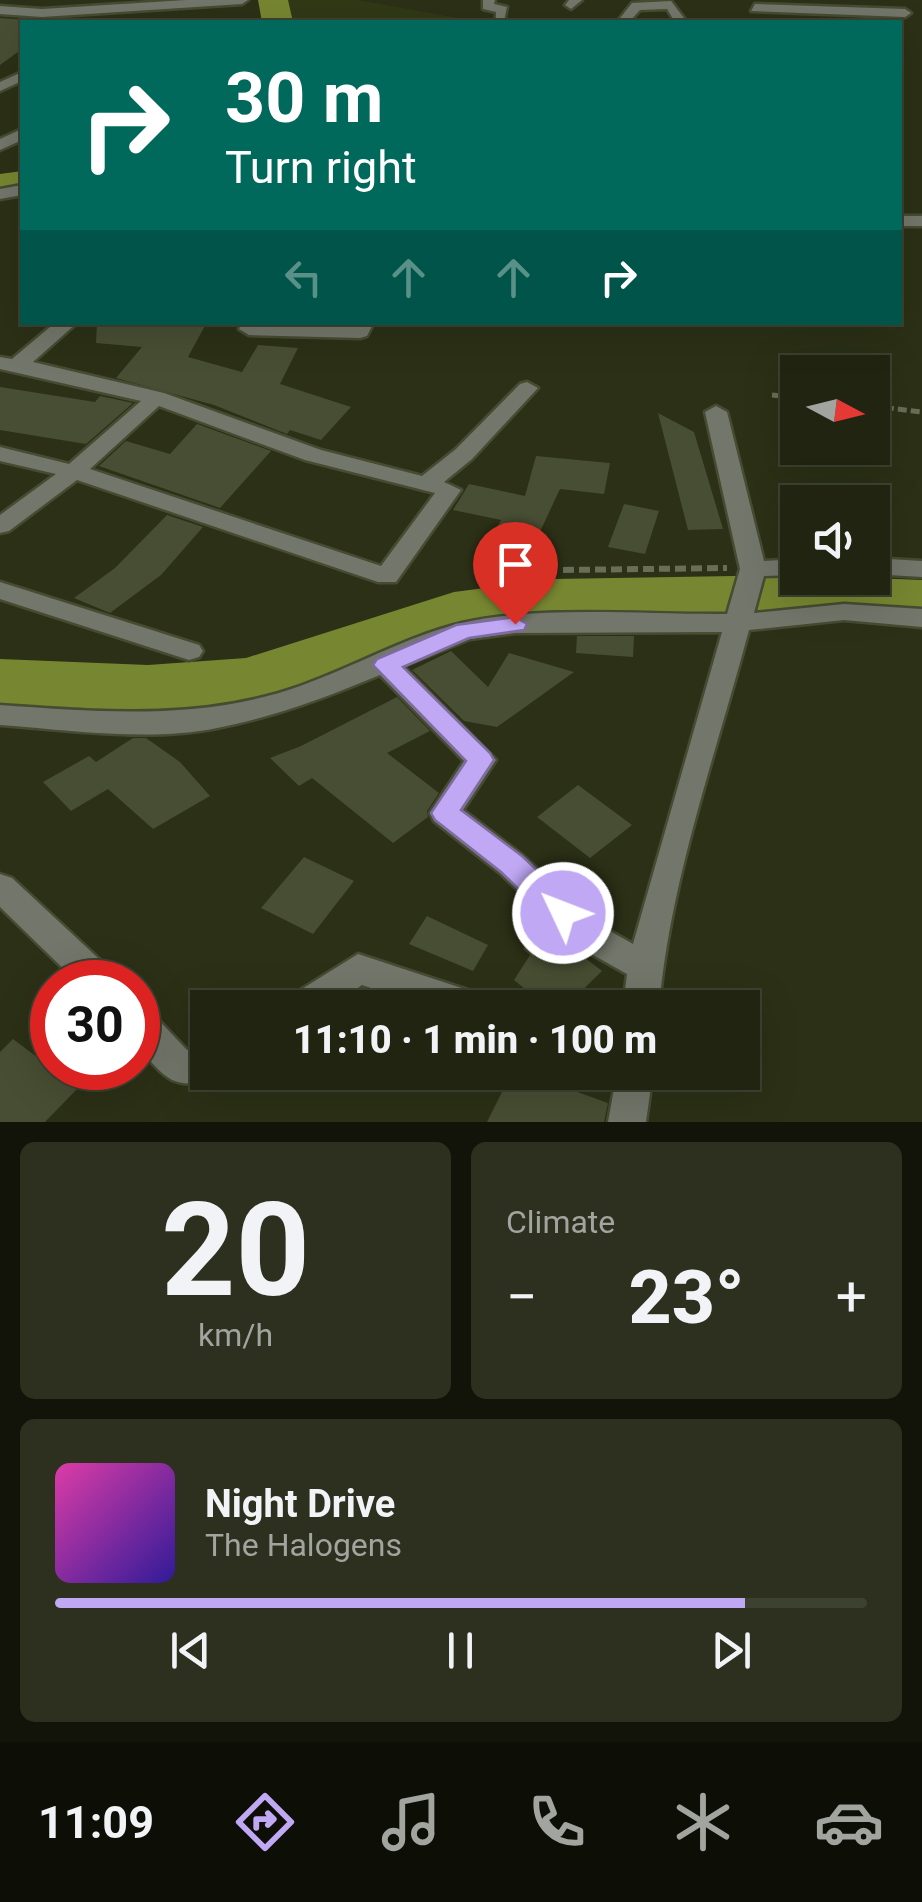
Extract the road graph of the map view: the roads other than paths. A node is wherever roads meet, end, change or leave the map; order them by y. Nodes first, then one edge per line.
1 (242, 0) edge
2 (489, 0) edge
3 (755, 4) edge
4 (0, 10) edge
5 (905, 14) dead end
6 (86, 17) edge
7 (238, 17) dead end
8 (500, 18) dead end
9 (625, 20) edge
10 (680, 20) edge
11 (65, 325) edge
12 (251, 325) edge
13 (363, 325) edge
14 (8, 365) edge
15 (528, 388) dead end
16 (156, 398) junction
17 (716, 412) dead end
18 (0, 454) edge
19 (76, 470) junction
20 (427, 484) junction
21 (0, 526) edge
22 (890, 567) edge
23 (922, 569) edge
24 (780, 570) edge
25 (753, 572) junction
26 (0, 590) edge
27 (740, 616) junction
28 (922, 618) edge
29 (189, 651) dead end
30 (386, 665) junction
31 (0, 715) edge
32 (0, 888) edge
33 (77, 960) edge
34 (645, 967) junction
35 (328, 990) edge
36 (422, 990) edge
37 (643, 990) edge
38 (160, 1047) edge
39 (190, 1067) edge
40 (632, 1090) edge
41 (628, 1122) edge

1 - 6 street
1 - 7 street
2 - 8 street
3 - 5 street
4 - 6 street
9 - 10 street
11 - 14 street
12 - 13 street
14 - 16 street
15 - 20 street
16 - 19 street
16 - 20 street
17 - 25 street
18 - 19 street
19 - 20 street
19 - 21 street
22 - 23 street
24 - 25 street
25 - 27 street
26 - 29 street
27 - 28 street
27 - 30 street
27 - 34 street
30 - 31 street
30 - 34 street
32 - 33 street
34 - 37 street
35 - 36 street
38 - 39 street
40 - 41 street

